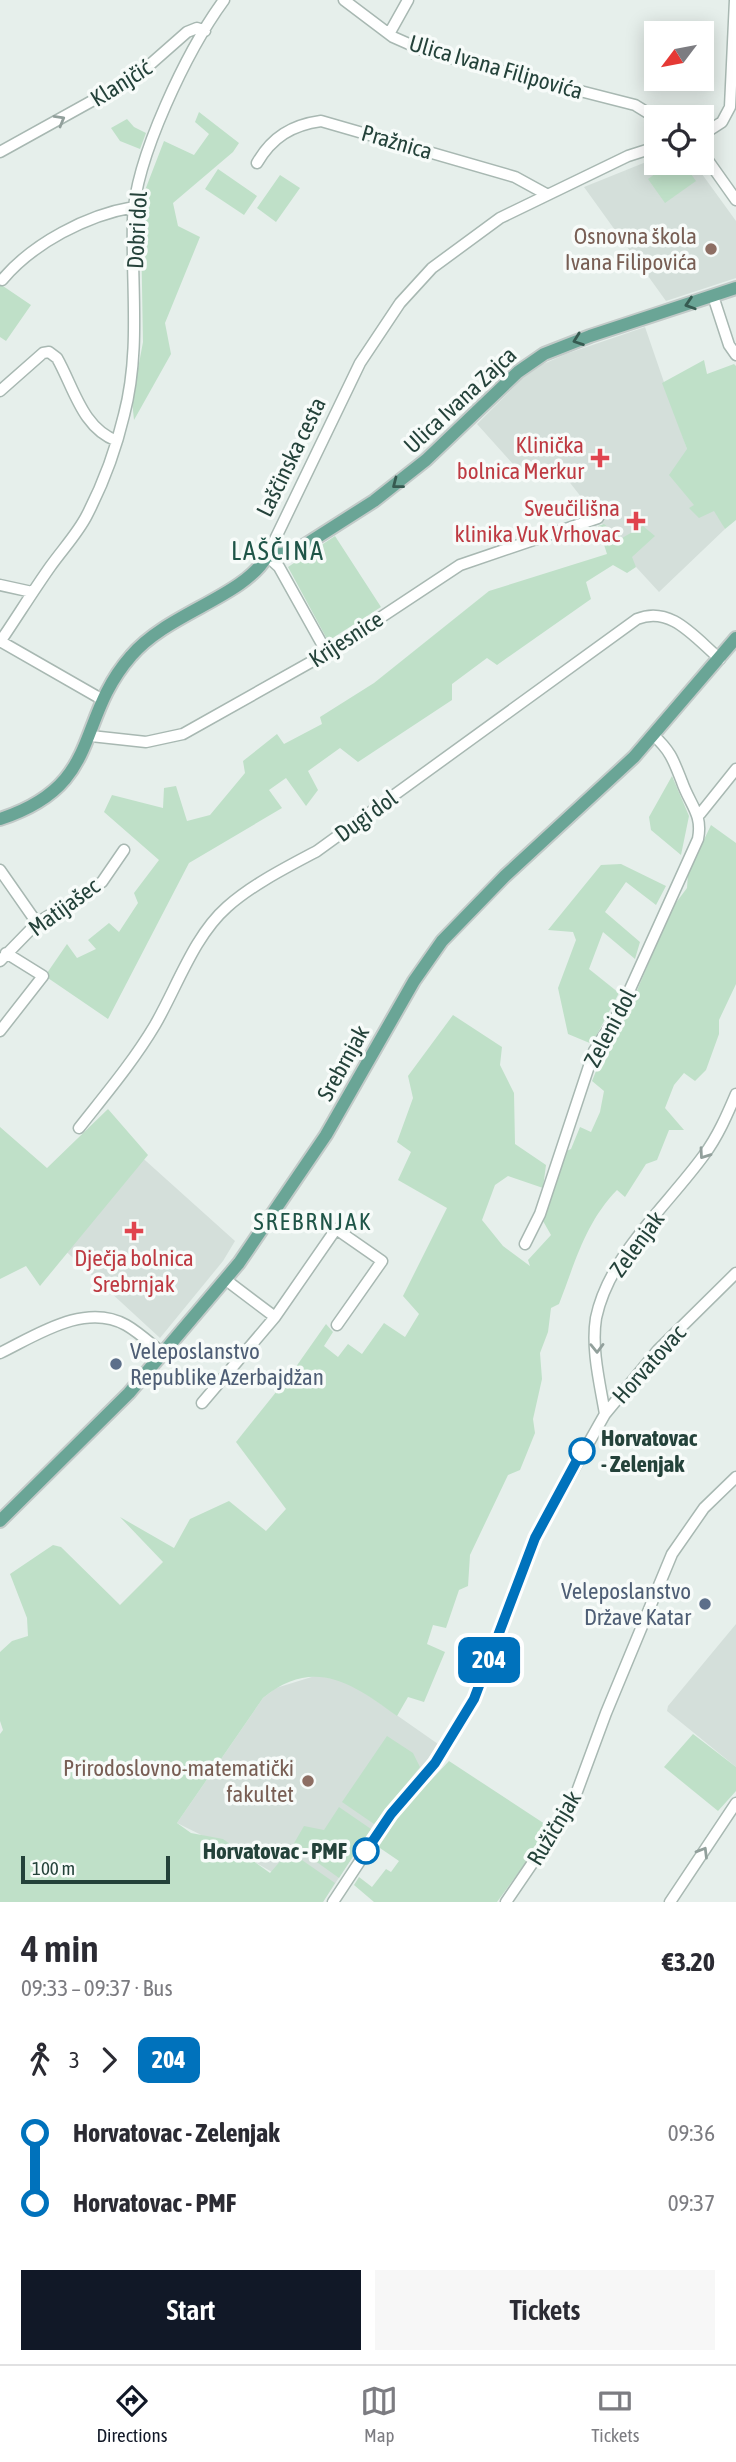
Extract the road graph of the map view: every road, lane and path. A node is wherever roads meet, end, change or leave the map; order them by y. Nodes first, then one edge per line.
1 (224, 0) edge
2 (344, 0) edge
3 (408, 0) edge
4 (735, 0) edge
5 (735, 13) edge
6 (205, 31) junction
7 (389, 34) junction
8 (644, 110) edge
9 (714, 127) edge
10 (644, 151) edge
11 (0, 152) edge
12 (257, 163) dead end
13 (714, 169) edge
14 (546, 194) junction
15 (736, 200) edge
16 (134, 206) junction
17 (2, 280) dead end
18 (736, 288) edge
19 (713, 296) junction
20 (736, 355) edge
21 (0, 391) edge
22 (117, 441) junction
23 (598, 518) dead end
24 (267, 556) junction
25 (0, 585) edge
26 (32, 592) junction
27 (736, 638) edge
28 (0, 642) edge
29 (327, 653) junction
30 (720, 659) junction
31 (103, 700) junction
32 (90, 736) junction
33 (654, 736) junction
34 (736, 769) edge
35 (700, 814) junction
36 (0, 819) edge
37 (124, 850) dead end
38 (0, 870) edge
39 (37, 923) junction
40 (3, 957) edge
41 (0, 1031) edge
42 (736, 1094) edge
43 (79, 1128) dead end
44 (526, 1244) dead end
45 (736, 1273) edge
46 (226, 1280) junction
47 (275, 1317) junction
48 (337, 1325) dead end
49 (0, 1353) edge
50 (165, 1355) junction
51 (202, 1403) dead end
52 (605, 1414) junction
53 (736, 1477) edge
54 (0, 1521) edge
55 (736, 1803) edge
56 (332, 1902) edge
57 (506, 1902) edge
58 (670, 1902) edge

1 - 6 street
2 - 7 street, Ulica Ivana Filipovića
3 - 7 street
4 - 5 street
5 - 9 street
11 -> 6 street, Klanjčić
6 - 16 street, Dobri dol
7 - 8 street, Ulica Ivana Filipovića
10 - 14 street, Laščinska cesta
12 - 14 street, Pražnica
13 - 15 street
14 - 24 street, Laščinska cesta
16 - 17 street
16 - 22 street, Dobri dol
18 - 19 main road, Ulica Ivana Zajca
19 - 20 street
19 -> 24 main road, Ulica Ivana Zajca
21 - 22 street
22 - 26 street, Dobri dol
23 - 29 street, Krijesnice
24 - 29 street
24 - 31 main road, Laščinska cesta
25 - 26 street
26 - 28 street, Dobri dol
27 - 30 main road, Srebrnjak
28 - 31 street
29 - 32 street, Krijesnice
30 - 33 main road, Srebrnjak
30 - 43 street, Dugi dol
31 - 32 main road, Laščinska cesta
32 - 36 main road, Laščinska cesta
33 - 35 street
33 - 46 main road, Srebrnjak
34 - 35 street, Zeleni dol
35 - 44 street, Zeleni dol
37 - 39 street, Matijašec
38 - 39 street
39 - 40 street, Matijašec
40 - 41 street
42 -> 52 street, Zelenjak
45 - 52 street, Horvatovac
46 - 47 street
46 - 50 main road, Srebrnjak
47 - 48 street
47 - 51 street
49 - 50 street
50 - 54 main road, Srebrnjak
52 - 56 street, Horvatovac
53 - 57 street, Ružičnjak
58 -> 55 street

